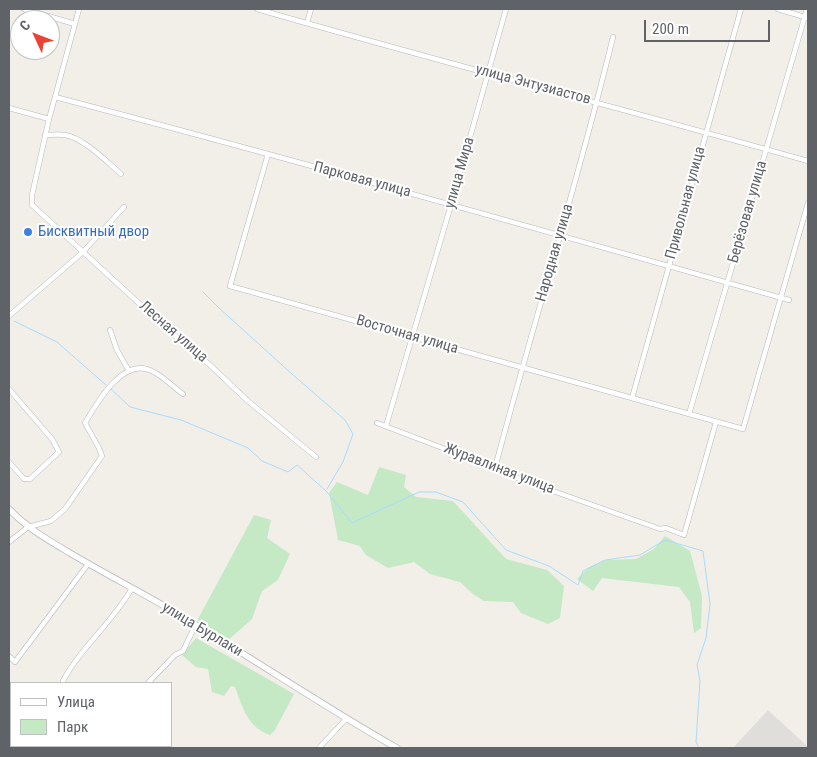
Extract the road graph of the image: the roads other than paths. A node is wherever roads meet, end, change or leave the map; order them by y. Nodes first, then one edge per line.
1 (24, 9) edge
2 (79, 9) edge
3 (257, 9) edge
4 (311, 9) edge
5 (506, 9) edge
6 (741, 9) edge
7 (778, 9) edge
8 (807, 9) edge
9 (806, 17) edge
10 (307, 23) junction
11 (75, 24) junction
12 (613, 37) dead end
13 (487, 72) junction
14 (55, 97) junction
15 (597, 103) junction
16 (9, 108) edge
17 (49, 119) junction
18 (706, 131) junction
19 (45, 135) junction
20 (766, 149) junction
21 (268, 154) junction
22 (808, 161) edge
23 (121, 174) dead end
24 (808, 203) edge
25 (451, 205) junction
26 (124, 207) dead end
27 (560, 235) junction
28 (82, 252) junction
29 (669, 266) junction
30 (727, 283) junction
31 (781, 298) junction
32 (789, 300) dead end
33 (9, 316) edge
34 (110, 330) dead end
35 (413, 336) junction
36 (522, 367) junction
37 (129, 371) junction
38 (9, 389) edge
39 (183, 394) dead end
40 (632, 398) junction
41 (689, 414) junction
42 (716, 422) junction
43 (377, 423) dead end
44 (386, 426) junction
45 (316, 457) dead end
46 (9, 462) edge
47 (495, 468) junction
48 (9, 510) edge
49 (28, 527) junction
50 (9, 542) edge
51 (88, 564) junction
52 (132, 588) junction
53 (196, 624) junction
54 (9, 656) edge
55 (64, 681) dead end
56 (149, 682) edge
57 (346, 719) junction
58 (319, 748) edge
59 (397, 748) edge

1 - 11 street
2 - 11 street
3 - 10 street, улица Энтузиастов
4 - 10 street
5 - 13 street, улица Мира
6 - 18 street, Привольная улица
7 - 9 street
8 - 9 street, Берёзовая улица
9 - 20 street, Берёзовая улица
10 - 13 street, улица Энтузиастов
11 - 14 street
12 - 15 street, Народная улица
13 - 15 street, улица Энтузиастов
13 - 25 street, улица Мира
14 - 17 street
14 - 21 street, Парковая улица
15 - 18 street, улица Энтузиастов
15 - 27 street, Народная улица
16 - 17 street
17 - 19 street
18 - 20 street, улица Энтузиастов
18 - 29 street, Привольная улица
19 - 23 street
19 - 28 street, Лесная улица
20 - 22 street, улица Энтузиастов
20 - 30 street, Берёзовая улица
21 - 25 street, Парковая улица
21 - 35 street, Восточная улица
24 - 31 street
25 - 27 street, Парковая улица
25 - 35 street, улица Мира
26 - 28 street
27 - 29 street, Парковая улица
27 - 36 street, Народная улица
28 - 33 street
28 - 45 street, Лесная улица
29 - 30 street, Парковая улица
29 - 40 street, Привольная улица
30 - 31 street, Парковая улица
30 - 41 street, Берёзовая улица
31 - 32 street, Парковая улица
31 - 42 street, Восточная улица
34 - 37 street
35 - 36 street, Восточная улица
35 - 44 street, улица Мира
36 - 40 street, Восточная улица
36 - 47 street, Народная улица
37 - 39 street
37 - 49 street
38 - 46 street
40 - 41 street, Восточная улица
41 - 42 street, Восточная улица
42 - 47 street, Журавлиная улица
43 - 44 street, Журавлиная улица
44 - 47 street, Журавлиная улица
48 - 49 street, улица Бурлаки
49 - 50 street
49 - 51 street, улица Бурлаки
51 - 52 street, улица Бурлаки
51 - 54 street
52 - 53 street, улица Бурлаки
52 - 55 street
53 - 56 street
53 - 57 street, улица Бурлаки
57 - 58 street
57 - 59 street, улица Бурлаки

